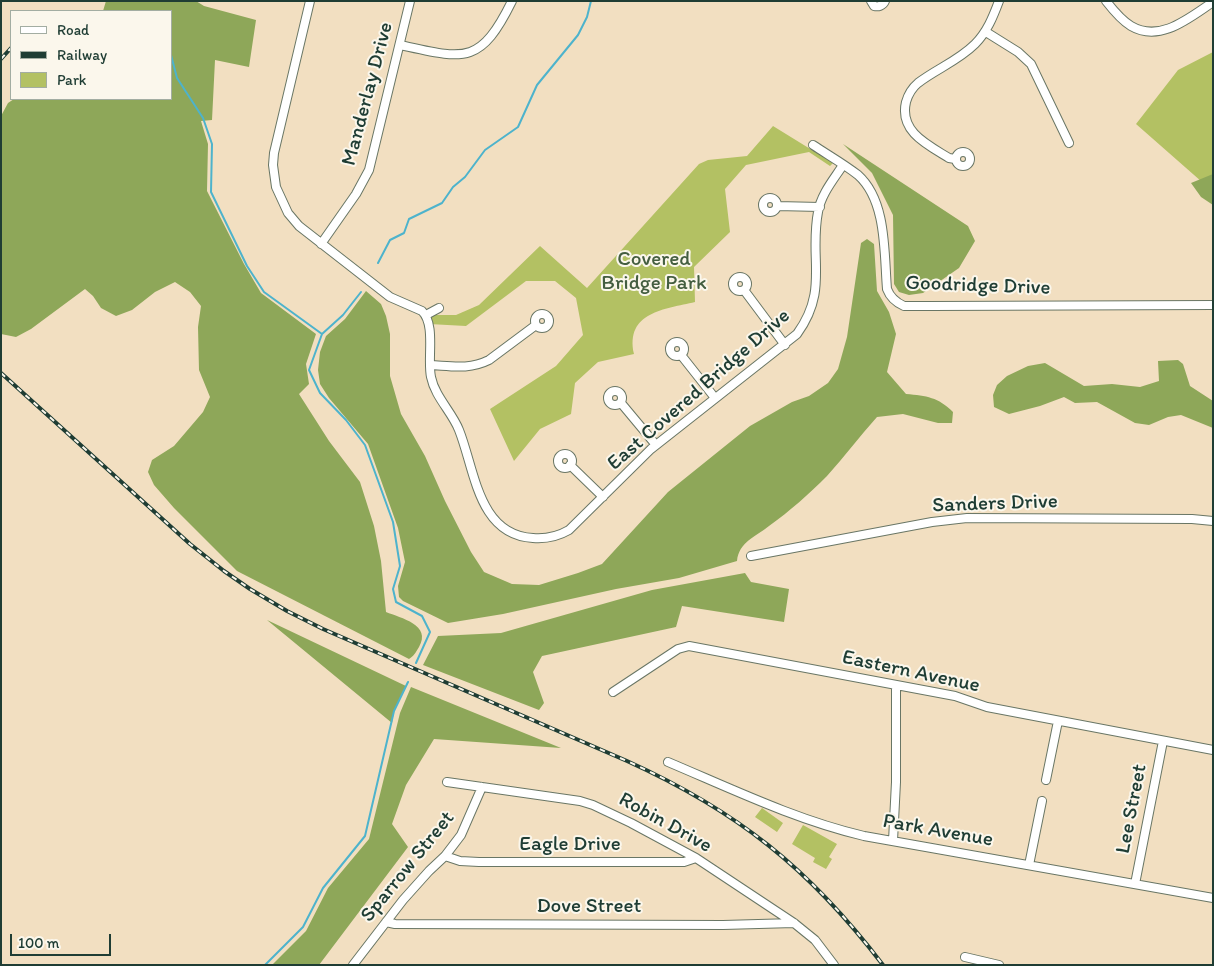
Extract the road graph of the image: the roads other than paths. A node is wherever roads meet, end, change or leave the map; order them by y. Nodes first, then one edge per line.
1 (310, 1) edge
2 (410, 1) edge
3 (512, 1) edge
4 (870, 1) edge
5 (884, 1) edge
6 (999, 1) edge
7 (1106, 1) edge
8 (1213, 2) edge
9 (986, 32) junction
10 (400, 45) junction
11 (1069, 143) dead end
12 (813, 145) dead end
13 (955, 159) dead end
14 (843, 165) junction
15 (777, 206) dead end
16 (820, 206) junction
17 (321, 244) junction
18 (744, 290) dead end
19 (1213, 305) edge
20 (439, 308) dead end
21 (426, 315) junction
22 (536, 325) dead end
23 (785, 344) junction
24 (682, 355) dead end
25 (430, 365) junction
26 (715, 398) junction
27 (620, 403) dead end
28 (656, 445) junction
29 (570, 465) dead end
30 (603, 497) junction
31 (1213, 521) edge
32 (751, 556) dead end
33 (896, 686) junction
34 (613, 692) dead end
35 (1058, 721) junction
36 (1163, 741) junction
37 (1213, 750) edge
38 (668, 762) dead end
39 (1046, 780) dead end
40 (447, 782) dead end
41 (482, 787) junction
42 (1042, 801) dead end
43 (893, 841) junction
44 (445, 856) junction
45 (696, 858) junction
46 (1029, 865) junction
47 (1135, 884) junction
48 (1213, 898) edge
49 (386, 922) junction
50 (794, 923) junction
51 (965, 957) dead end
52 (354, 965) edge
53 (834, 965) edge
54 (998, 965) edge

1 - 17 street
2 - 10 street, Manderlay Drive
3 - 10 street
4 - 5 street
6 - 9 street
7 - 8 street
9 - 11 street
9 - 13 street
10 - 17 street, Manderlay Drive
12 - 14 street, Goodridge Drive
14 - 16 street, East Covered Bridge Drive
14 - 19 street, Goodridge Drive
15 - 16 street
16 - 23 street, East Covered Bridge Drive
17 - 21 street
18 - 23 street
20 - 21 street
21 - 25 street, East Covered Bridge Drive
22 - 25 street
23 - 26 street, East Covered Bridge Drive
24 - 26 street
25 - 30 street, East Covered Bridge Drive
26 - 28 street, East Covered Bridge Drive
27 - 28 street
28 - 30 street, East Covered Bridge Drive
29 - 30 street
31 - 32 street, Sanders Drive
33 - 34 street, Eastern Avenue
33 - 35 street, Eastern Avenue
33 - 43 street
35 - 36 street, Eastern Avenue
35 - 39 street
36 - 37 street, Eastern Avenue
36 - 47 street, Lee Street
38 - 43 street, Park Avenue
40 - 41 street, Robin Drive
41 - 44 street, Sparrow Street
41 - 45 street, Robin Drive
42 - 46 street
43 - 46 street, Park Avenue
44 - 45 street, Eagle Drive
44 - 49 street, Sparrow Street
45 - 50 street, Robin Drive
46 - 47 street, Park Avenue
47 - 48 street, Park Avenue
49 - 50 street, Dove Street
49 - 52 street, Sparrow Street
50 - 53 street, Robin Drive
51 - 54 street

